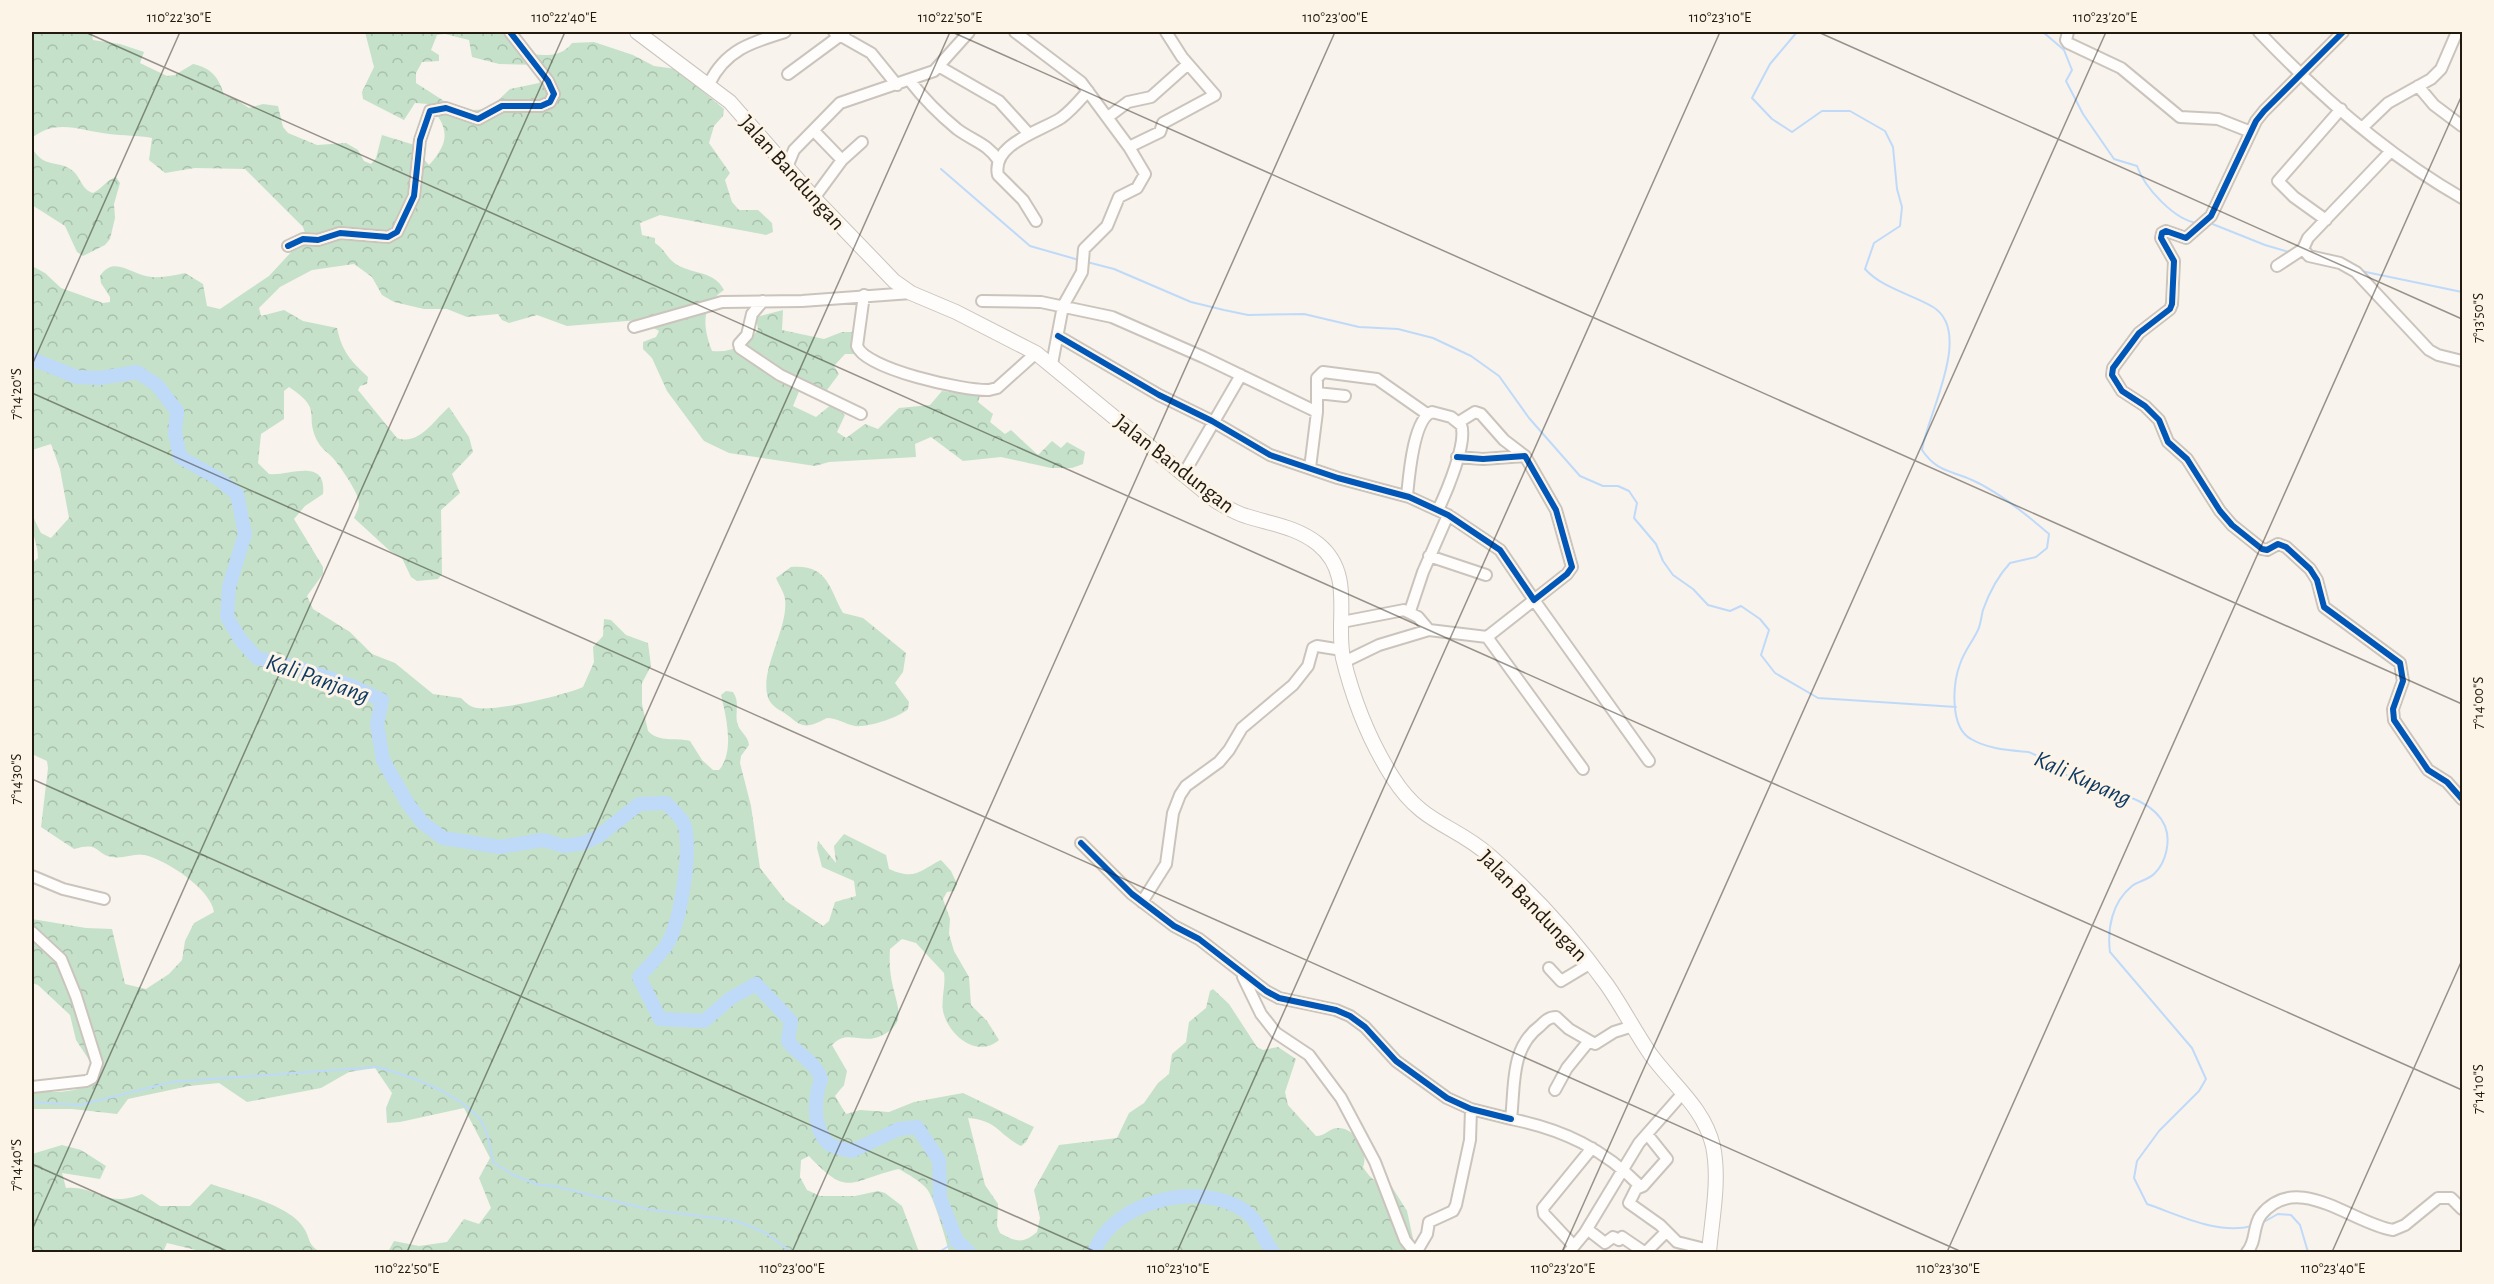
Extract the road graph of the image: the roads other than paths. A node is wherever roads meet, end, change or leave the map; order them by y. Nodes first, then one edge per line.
1 (510, 32) edge
2 (637, 32) edge
3 (785, 32) edge
4 (969, 32) edge
5 (1015, 32) edge
6 (1166, 32) edge
7 (2068, 32) edge
8 (2259, 32) edge
9 (2343, 32) edge
10 (2457, 32) edge
11 (840, 33) edge
12 (1188, 64) junction
13 (940, 67) junction
14 (788, 74) dead end
15 (2303, 74) junction
16 (910, 81) junction
17 (709, 84) junction
18 (897, 85) junction
19 (2418, 86) junction
20 (1088, 90) junction
21 (2341, 109) junction
22 (1108, 117) junction
23 (2463, 126) edge
24 (2363, 127) junction
25 (814, 131) junction
26 (2251, 132) junction
27 (1029, 134) junction
28 (862, 142) dead end
29 (1129, 147) junction
30 (2391, 151) junction
31 (842, 160) junction
32 (999, 161) junction
33 (787, 167) junction
34 (814, 198) junction
35 (2463, 198) edge
36 (2326, 220) junction
37 (1036, 221) dead end
38 (288, 246) dead end
39 (2299, 253) junction
40 (2277, 266) dead end
41 (911, 293) junction
42 (864, 295) junction
43 (763, 302) junction
44 (981, 302) dead end
45 (1063, 306) junction
46 (634, 327) dead end
47 (1059, 336) junction
48 (1036, 353) junction
49 (2463, 361) edge
50 (1052, 364) junction
51 (1241, 375) junction
52 (1317, 393) junction
53 (1345, 396) dead end
54 (1317, 412) junction
55 (861, 414) dead end
56 (1427, 414) junction
57 (1212, 421) junction
58 (1459, 422) junction
59 (1525, 456) junction
60 (1457, 457) junction
61 (1310, 468) junction
62 (1183, 475) junction
63 (1407, 496) junction
64 (1443, 513) junction
65 (1429, 556) junction
66 (1486, 575) dead end
67 (1534, 600) junction
68 (1410, 611) junction
69 (1342, 622) junction
70 (1429, 630) junction
71 (1487, 637) junction
72 (1343, 656) junction
73 (1649, 761) dead end
74 (1583, 769) dead end
75 (2463, 799) edge
76 (1081, 843) dead end
77 (32, 876) edge
78 (104, 899) dead end
79 (1142, 903) junction
80 (32, 932) edge
81 (1591, 963) junction
82 (1549, 968) dead end
83 (1242, 974) junction
84 (1633, 1026) junction
85 (1589, 1041) junction
86 (32, 1087) edge
87 (1555, 1090) dead end
88 (1683, 1093) junction
89 (1471, 1109) junction
90 (1511, 1119) junction
91 (1647, 1134) junction
92 (1592, 1148) junction
93 (1623, 1168) junction
94 (1640, 1186) junction
95 (2463, 1209) edge
96 (1587, 1229) junction
97 (1666, 1232) junction
98 (1572, 1250) edge
99 (1709, 1251) edge
100 (1416, 1252) edge
101 (1645, 1252) edge
102 (2247, 1252) edge

1 - 38 street
2 - 17 main road, Jalan Bandungan
3 - 17 street
4 - 13 street
5 - 20 street
6 - 12 street
7 - 26 street
8 - 15 street
9 - 15 street
10 - 19 street
11 - 14 street
11 - 18 street
12 - 22 street
12 - 29 street
13 - 16 street
13 - 27 street
15 - 21 street
15 - 26 street
16 - 18 street
16 - 32 street
17 - 33 main road, Jalan Bandungan
18 - 25 street
19 - 23 street
19 - 24 street
20 - 22 street
20 - 27 street
21 - 24 street
21 - 36 street
22 - 29 street
24 - 30 street
25 - 31 street
25 - 33 street
26 - 75 street
27 - 32 street
28 - 31 street
29 - 45 street
30 - 35 street
30 - 36 street
31 - 34 street
32 - 37 street
33 - 34 main road, Jalan Bandungan
34 - 41 main road, Jalan Bandungan
36 - 39 street
39 - 40 street
39 - 49 street
41 - 42 street
41 - 48 main road, Jalan Bandungan
42 - 43 street
42 - 48 street
43 - 46 street
43 - 55 street
44 - 45 street
45 - 47 street
45 - 51 street
47 - 50 street
47 - 57 street
48 - 50 main road, Jalan Bandungan
50 - 62 main road, Jalan Bandungan
51 - 54 street
51 - 57 street
52 - 53 street
52 - 54 street
52 - 56 street
54 - 61 street
56 - 58 street
56 - 63 street
57 - 61 street
57 - 62 street
58 - 59 street
58 - 60 street
59 - 60 street
59 - 67 street
60 - 64 street
61 - 63 street
62 - 69 main road, Jalan Bandungan
63 - 64 street
64 - 65 street
64 - 67 street
65 - 66 street
65 - 68 street
67 - 71 street
67 - 73 street
68 - 69 street
68 - 70 street
69 - 72 main road, Jalan Bandungan
70 - 71 street
70 - 72 street
71 - 74 street
72 - 79 street
72 - 81 main road, Jalan Bandungan
76 - 79 street
77 - 78 street
79 - 83 street
80 - 86 street
81 - 82 street
81 - 84 main road, Jalan Bandungan
83 - 89 street
83 - 100 street
84 - 85 street
84 - 88 main road, Jalan Bandungan
85 - 87 street
85 - 90 street
88 - 91 street
88 - 99 main road, Jalan Bandungan
89 - 90 street
89 - 100 street
90 - 92 street
91 - 93 street
91 - 94 street
92 - 93 street
92 - 98 street
93 - 94 street
93 - 96 street
94 - 97 street
95 - 102 street
96 - 98 street
96 - 101 street
97 - 99 street
97 - 101 street

